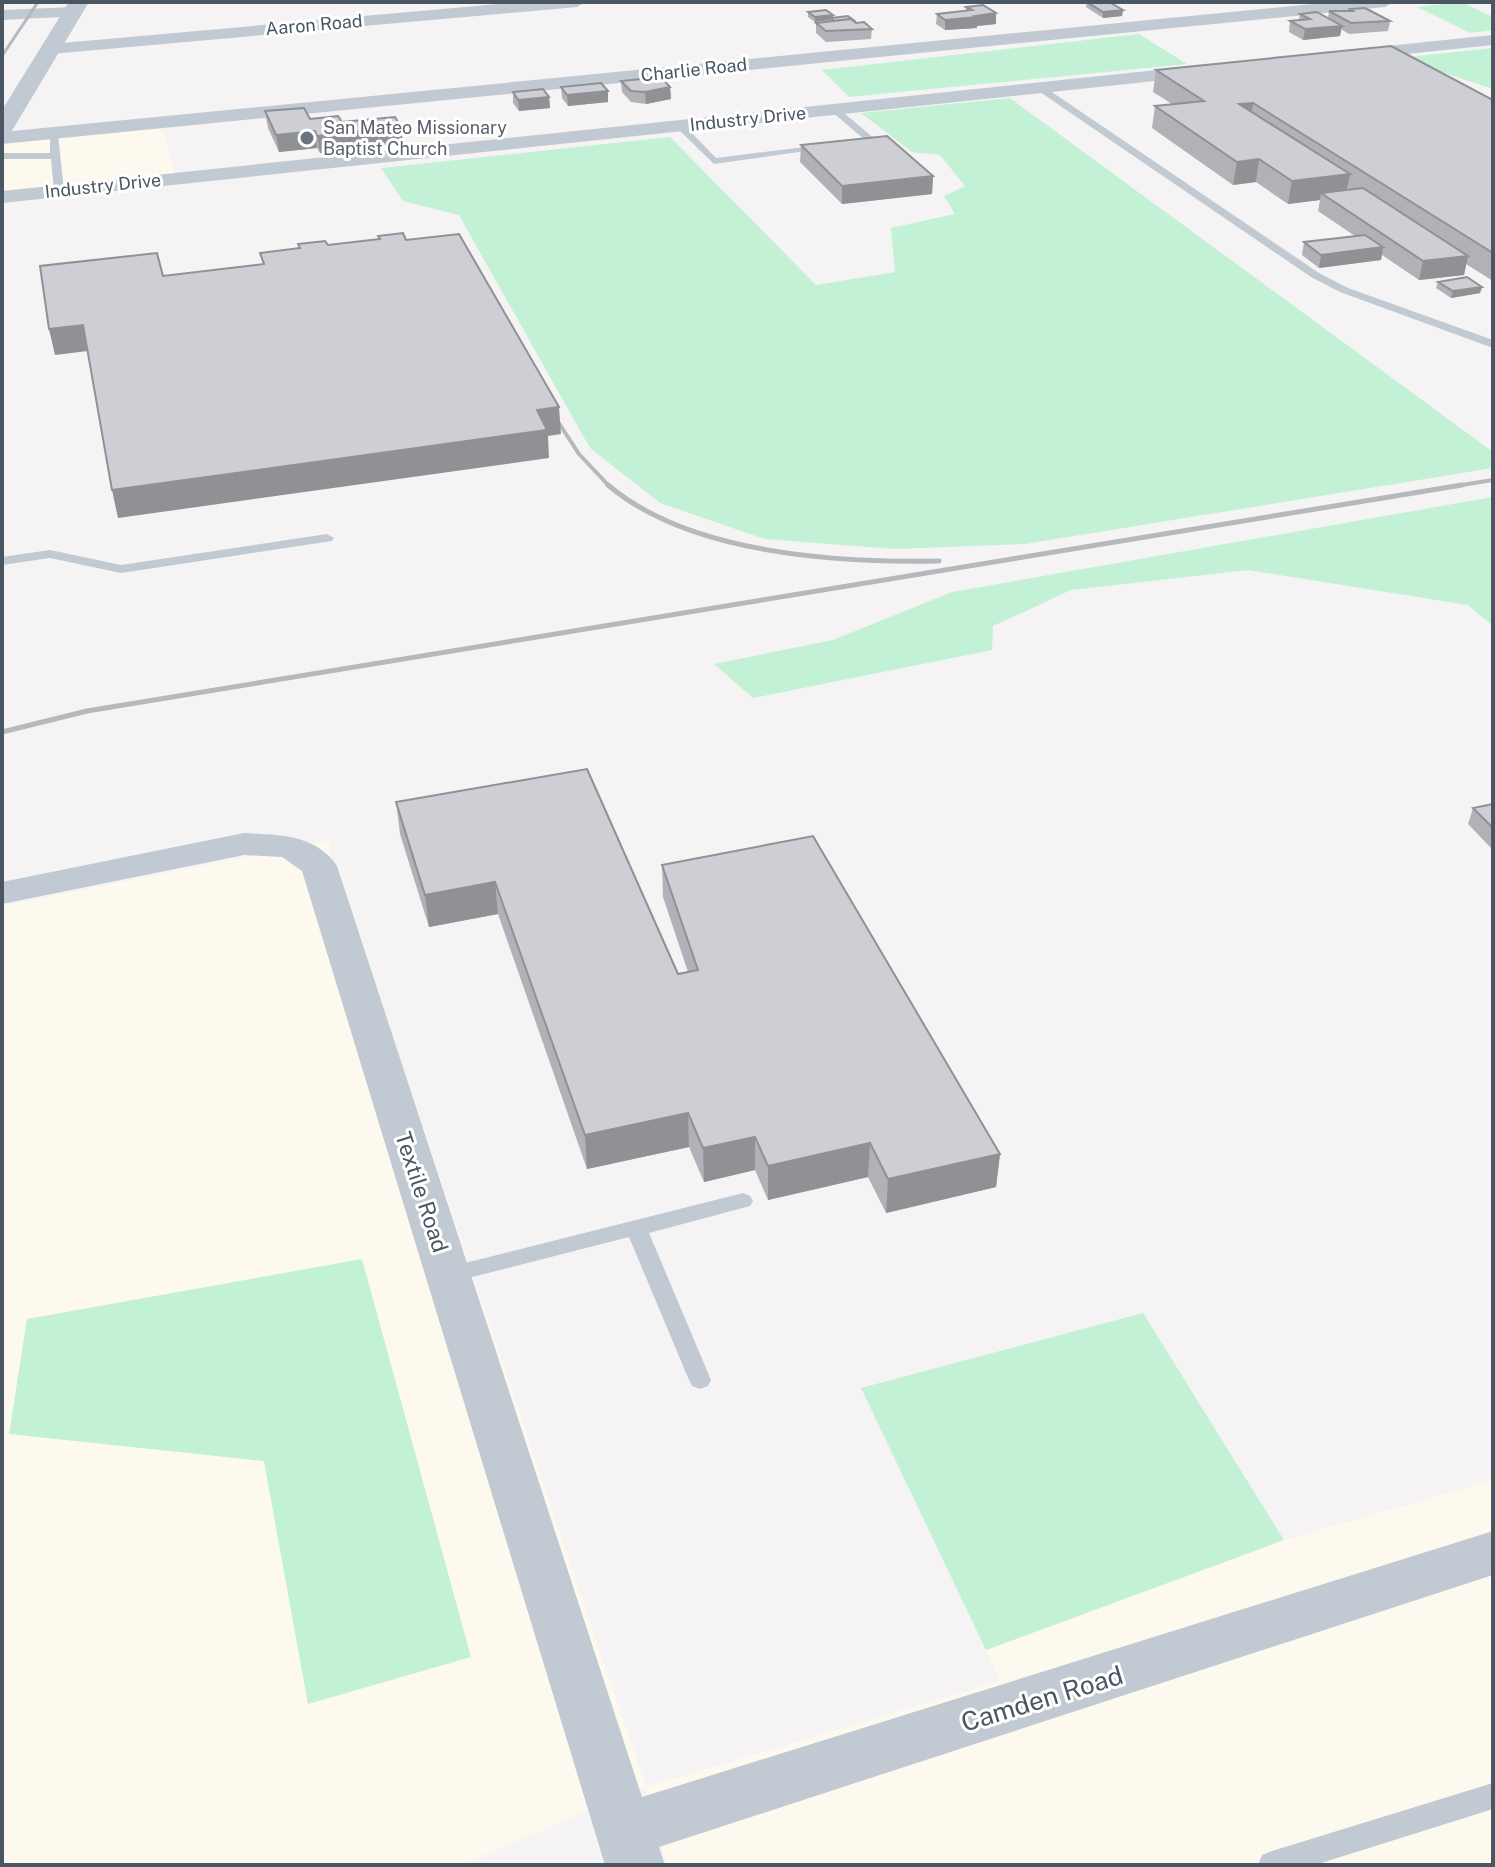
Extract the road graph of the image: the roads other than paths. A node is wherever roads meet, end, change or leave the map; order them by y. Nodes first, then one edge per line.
1 (577, 2) edge
2 (1385, 2) edge
3 (76, 7) edge
4 (1153, 9) dead end
5 (2, 15) edge
6 (1176, 23) junction
7 (1493, 40) edge
8 (51, 49) junction
9 (1356, 55) junction
10 (1324, 58) edge
11 (1380, 63) edge
12 (1229, 68) edge
13 (1040, 88) junction
14 (834, 109) junction
15 (680, 126) junction
16 (2, 129) edge
17 (53, 134) junction
18 (2, 138) edge
19 (848, 145) edge
20 (835, 147) edge
21 (2, 156) edge
22 (53, 156) junction
23 (59, 191) junction
24 (2, 197) edge
25 (1493, 344) edge
26 (327, 538) dead end
27 (2, 561) edge
28 (2, 893) edge
29 (743, 1201) dead end
30 (636, 1228) junction
31 (449, 1275) junction
32 (700, 1380) dead end
33 (1493, 1553) edge
34 (1493, 1796) edge
35 (630, 1848) edge
36 (1272, 1865) edge

1 - 8 street, Aaron Road
2 - 6 street, Charlie Road
3 - 5 street
3 - 8 street
4 - 6 street
6 - 17 street, Charlie Road
7 - 9 street
8 - 16 street
9 - 10 street
9 - 11 lane
12 - 13 street, Industry Drive
13 - 14 street, Industry Drive
13 - 25 lane
14 - 15 street, Industry Drive
14 - 19 lane
15 - 20 lane
15 - 23 street, Industry Drive
17 - 18 street, Charlie Road
17 - 22 lane
21 - 22 lane
22 - 23 lane
23 - 24 street, Industry Drive
26 - 27 lane
28 - 31 street, Textile Road
29 - 30 lane
30 - 31 lane
30 - 32 lane
31 - 35 street, Textile Road
33 - 35 street, Camden Road
34 - 36 lane

